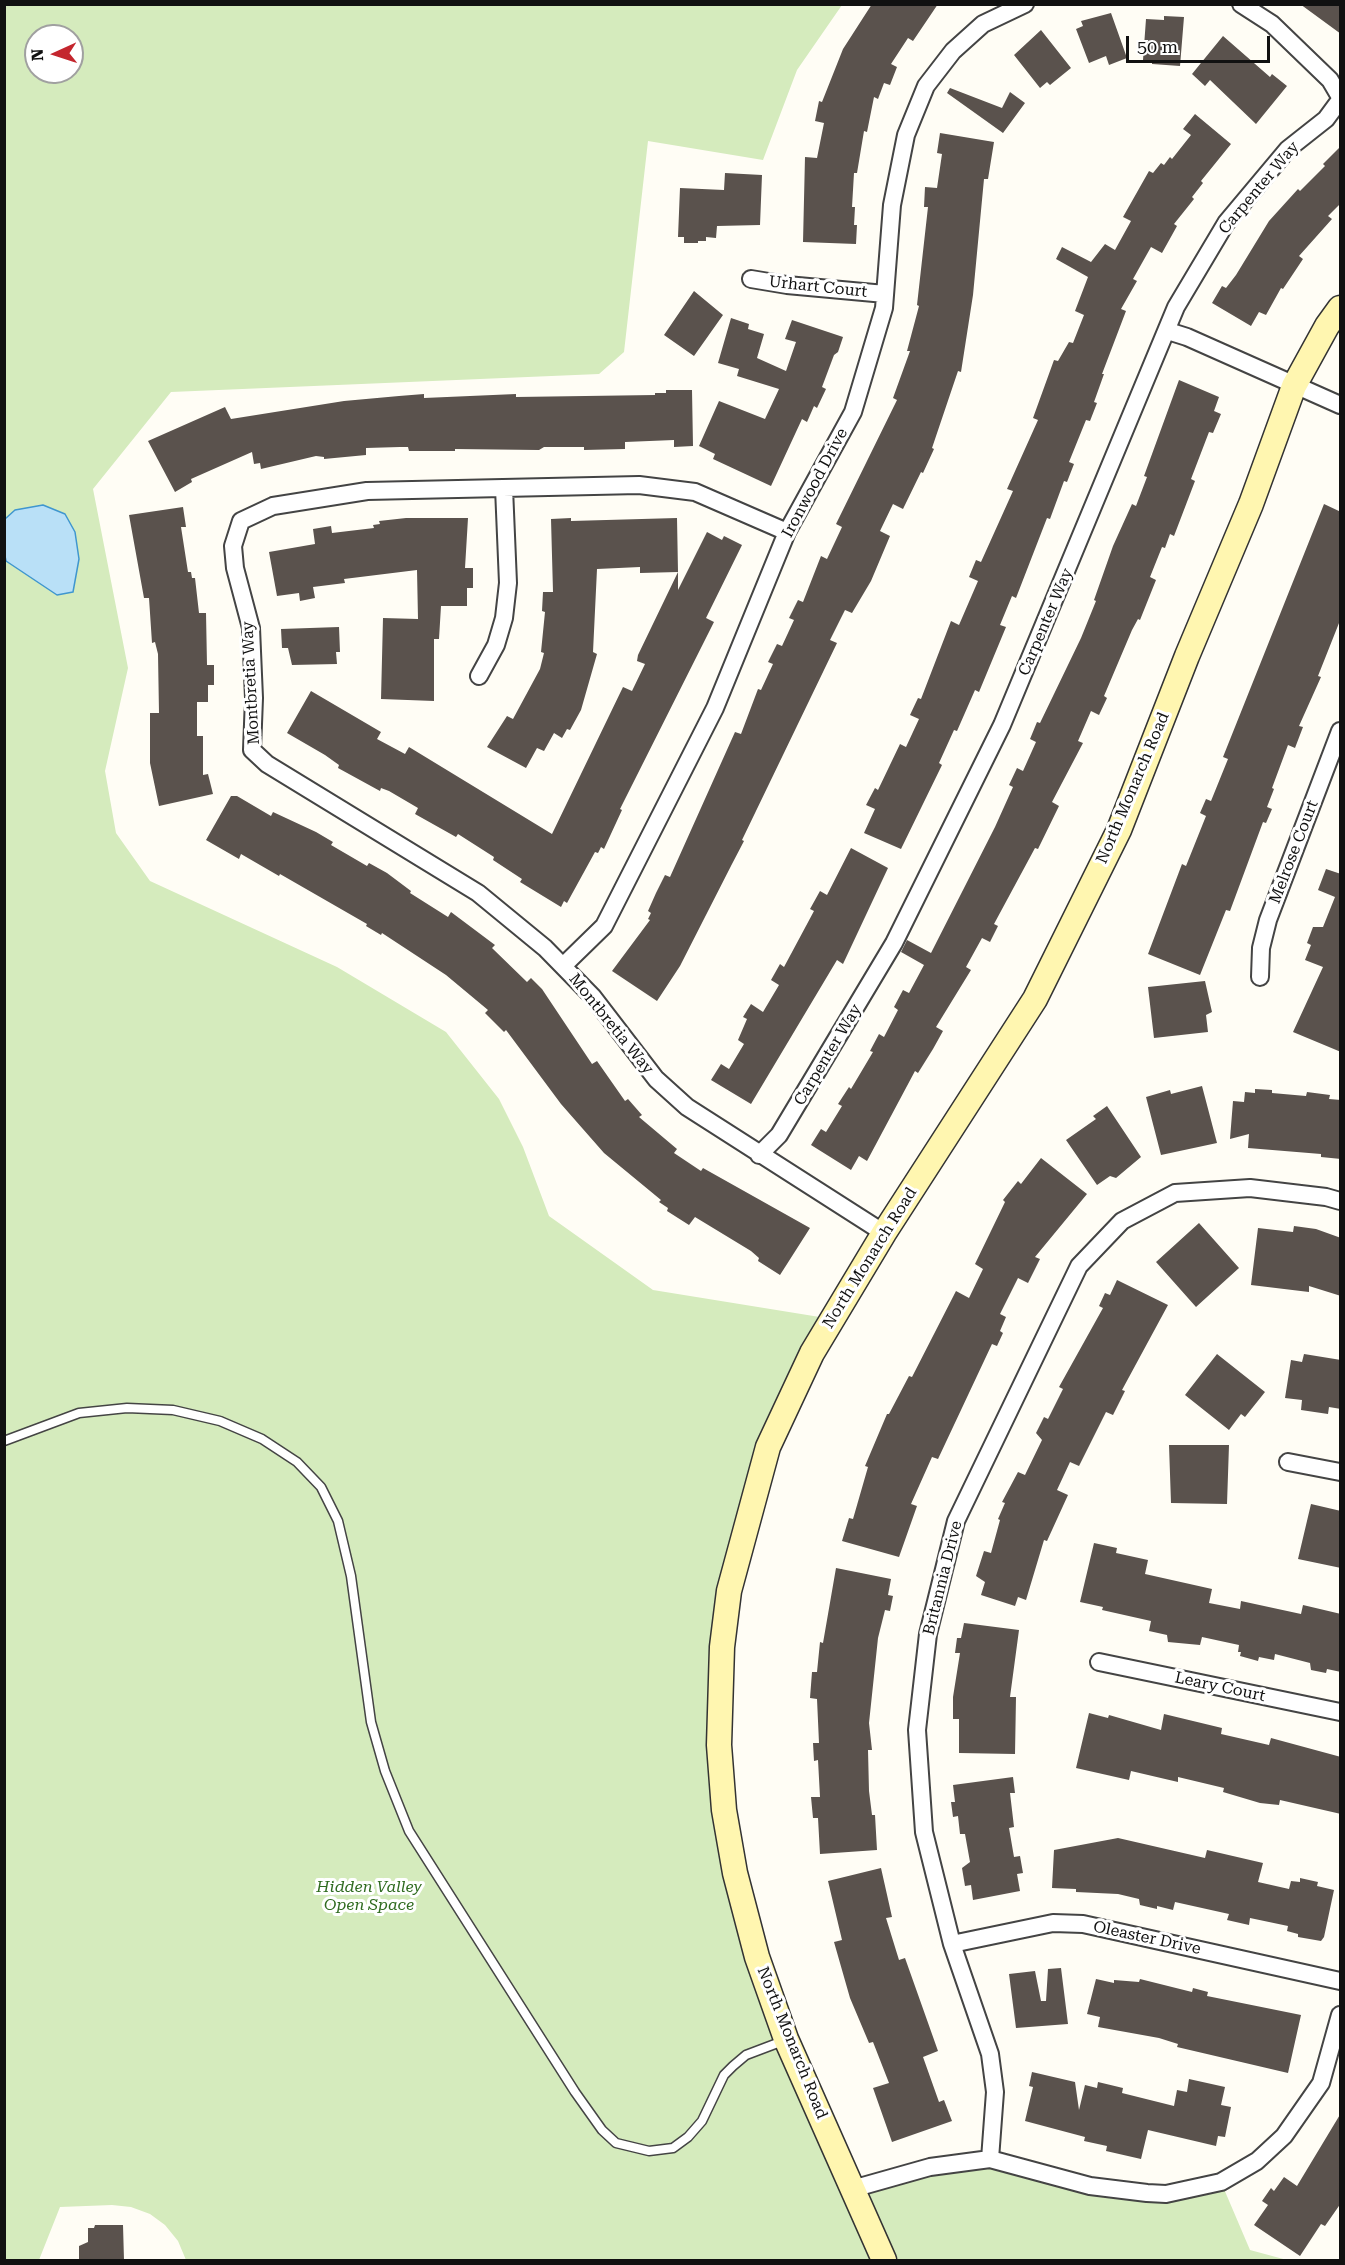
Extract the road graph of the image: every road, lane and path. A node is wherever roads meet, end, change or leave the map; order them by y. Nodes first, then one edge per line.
1 (1025, 4) edge
2 (1241, 4) edge
3 (1341, 98) edge
4 (751, 279) dead end
5 (885, 294) junction
6 (1341, 308) edge
7 (1168, 332) junction
8 (1294, 386) junction
9 (1341, 405) edge
10 (504, 488) junction
11 (787, 532) junction
12 (479, 676) dead end
13 (1341, 731) edge
14 (563, 966) junction
15 (1260, 977) dead end
16 (759, 1155) junction
17 (1341, 1201) edge
18 (884, 1233) junction
19 (4, 1441) edge
20 (1288, 1462) dead end
21 (1341, 1472) edge
22 (1099, 1662) dead end
23 (1341, 1712) edge
24 (952, 1944) junction
25 (1341, 1981) edge
26 (1341, 2015) edge
27 (786, 2039) junction
28 (990, 2159) junction
29 (852, 2189) junction
30 (884, 2260) edge

1 - 5 street, Ironwood Drive
2 - 3 street
3 - 7 street, Carpenter Way
4 - 5 street, Urhart Court
5 - 11 street, Ironwood Drive
6 - 8 street, North Monarch Road
7 - 8 street
7 - 16 street, Carpenter Way
8 - 9 street
8 - 18 street, North Monarch Road
10 - 11 street, Montbretia Way
10 - 12 street
10 - 14 street, Montbretia Way
11 - 14 street, Ironwood Drive
13 - 15 street, Melrose Court
14 - 16 street, Montbretia Way
16 - 18 street, Montbretia Way
17 - 24 street, Britannia Drive
18 - 27 street, North Monarch Road
19 - 27 lane
20 - 21 street
22 - 23 street, Leary Court
24 - 25 street, Oleaster Drive
24 - 28 street, Britannia Drive
26 - 28 street
27 - 29 street, North Monarch Road
28 - 29 street
29 - 30 street, North Monarch Road

